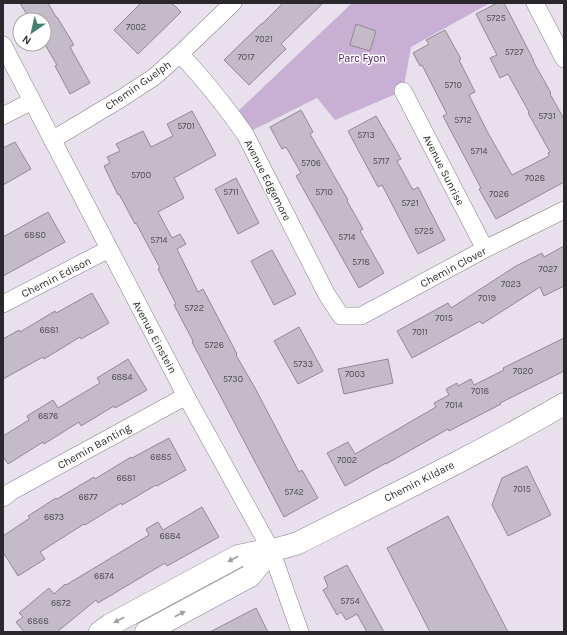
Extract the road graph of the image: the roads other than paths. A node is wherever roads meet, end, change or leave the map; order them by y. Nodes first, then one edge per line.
1 (535, 3) edge
2 (225, 6) edge
3 (3, 45) edge
4 (180, 54) junction
5 (564, 59) edge
6 (404, 91) dead end
7 (32, 101) junction
8 (3, 116) edge
9 (52, 140) junction
10 (564, 210) edge
11 (109, 249) junction
12 (485, 249) junction
13 (3, 304) edge
14 (341, 316) joint
15 (186, 396) junction
16 (564, 404) edge
17 (3, 498) edge
18 (271, 550) junction
19 (100, 632) edge
20 (146, 632) edge
21 (300, 632) edge

1 - 5 street
2 - 4 street, Chemin Guelph
3 - 7 street, Avenue Einstein
4 - 9 street, Chemin Guelph
4 - 14 street, Avenue Edgemore
6 - 12 street, Avenue Sunrise
7 - 8 street
7 - 9 street, Avenue Einstein
9 - 11 street, Avenue Einstein
10 - 12 street, Chemin Clover
11 - 13 street, Chemin Edison
11 - 15 street, Avenue Einstein
12 - 14 street, Chemin Clover
15 - 17 street, Chemin Banting
15 - 18 street, Avenue Einstein
16 - 18 street, Chemin Kildare
18 -> 19 street, Chemin Kildare
20 -> 18 street
18 - 21 street, Avenue Einstein

